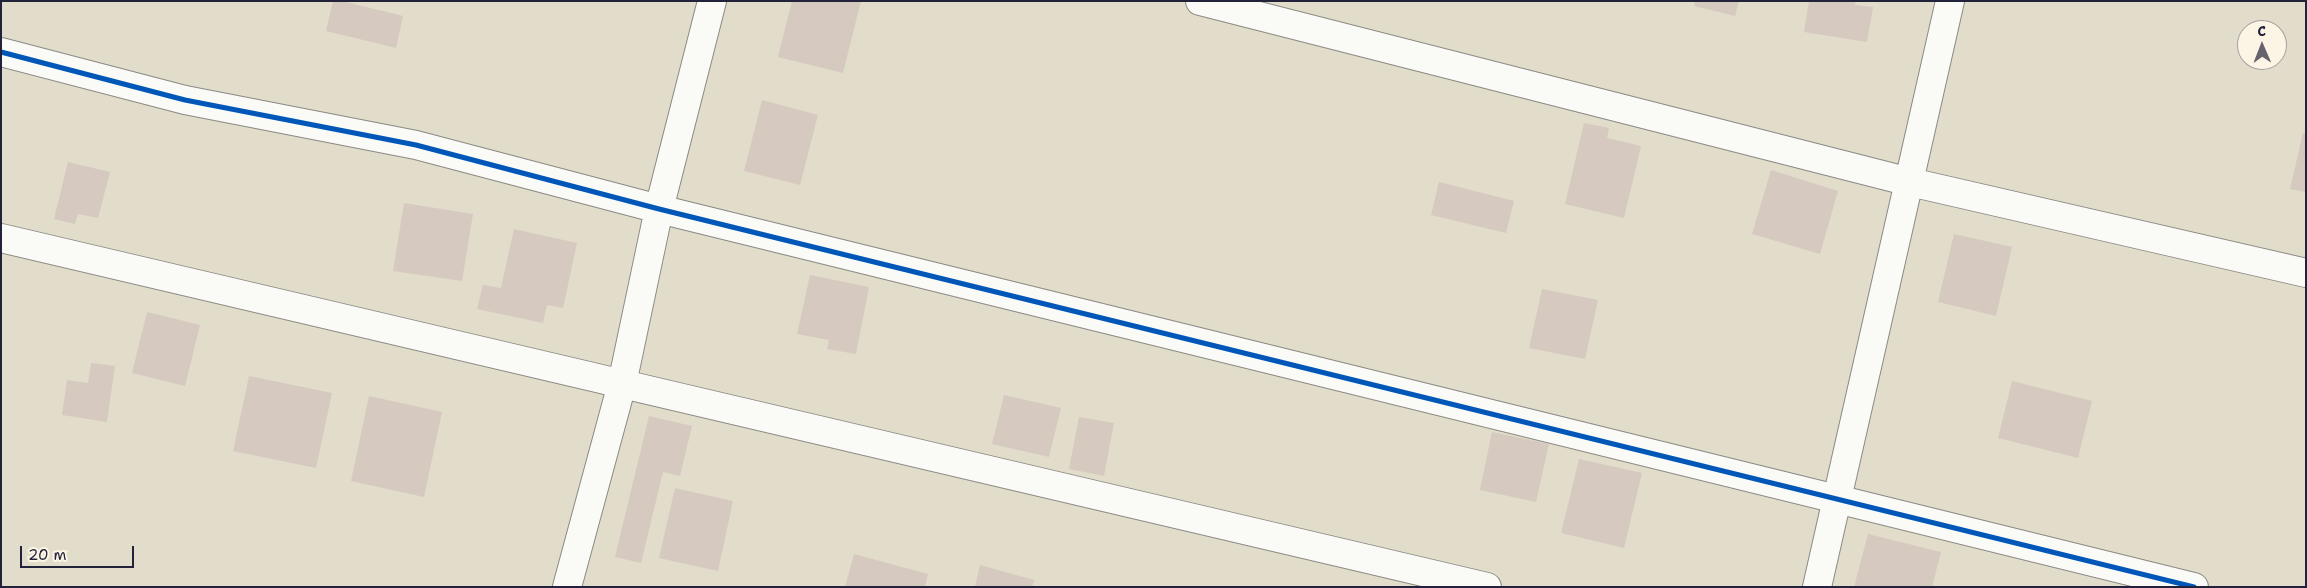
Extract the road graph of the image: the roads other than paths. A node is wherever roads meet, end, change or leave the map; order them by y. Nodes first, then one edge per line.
1 (712, 1) edge
2 (1200, 1) edge
3 (1950, 1) edge
4 (1, 52) edge
5 (1910, 182) junction
6 (659, 209) junction
7 (1, 238) edge
8 (2306, 273) edge
9 (622, 384) junction
10 (1837, 498) junction
11 (567, 587) edge
12 (1487, 587) edge
13 (1817, 587) edge
14 (2194, 587) edge

1 - 6 street
2 - 5 street
3 - 5 street
4 - 6 street
5 - 8 street
5 - 10 street
6 - 9 street
6 - 10 street
7 - 9 street
9 - 11 street
9 - 12 street
10 - 13 street
10 - 14 street

